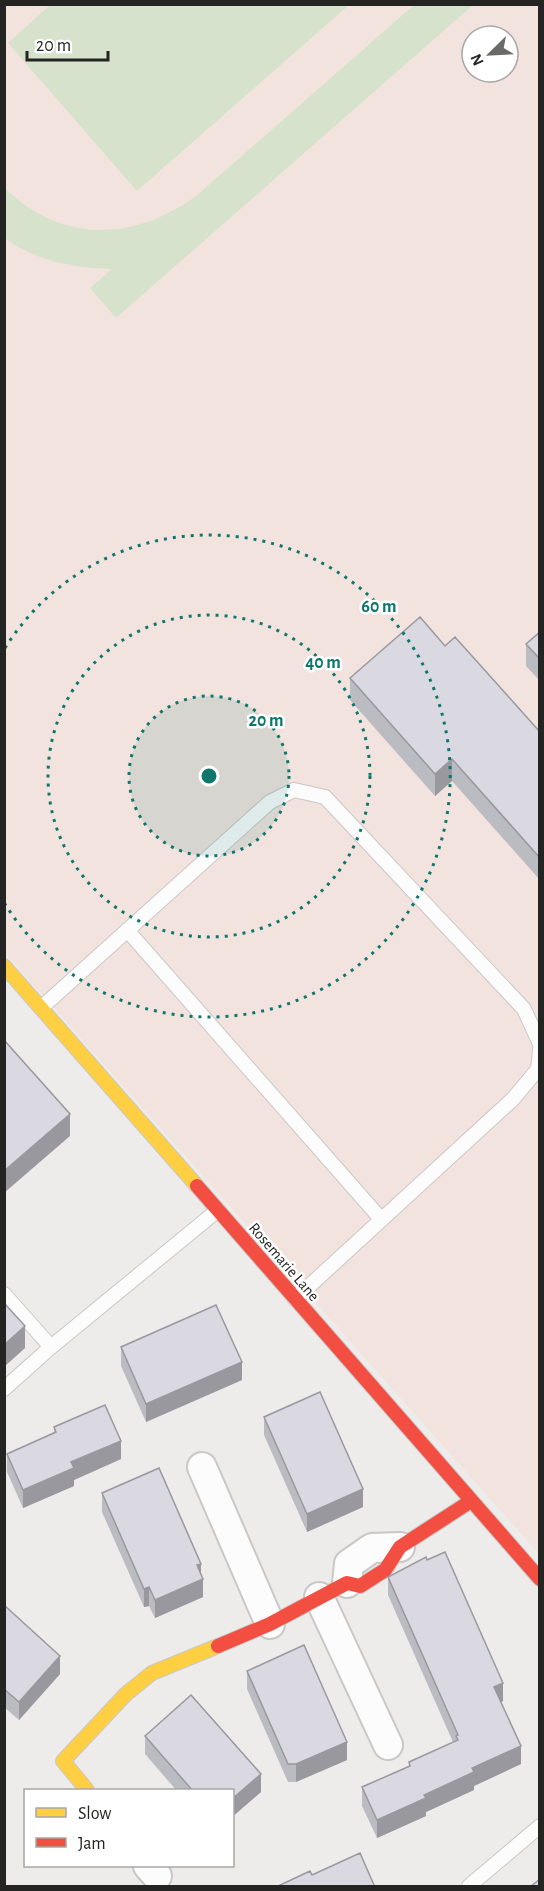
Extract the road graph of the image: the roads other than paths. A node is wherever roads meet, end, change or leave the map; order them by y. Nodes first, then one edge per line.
1 (127, 930) junction
2 (4, 966) edge
3 (40, 1008) junction
4 (540, 1044) edge
5 (540, 1050) edge
6 (538, 1069) edge
7 (218, 1210) junction
8 (381, 1219) junction
9 (4, 1294) edge
10 (295, 1299) junction
11 (51, 1347) junction
12 (4, 1389) edge
13 (202, 1467) dead end
14 (471, 1501) junction
15 (400, 1547) joint
16 (540, 1579) edge
17 (347, 1583) joint
18 (319, 1597) junction
19 (270, 1624) junction
20 (388, 1745) dead end
21 (85, 1789) edge
22 (540, 1826) edge
23 (469, 1887) edge

1 - 3 lane
1 - 4 lane
1 - 8 lane
2 - 3 street, Rosemarie Lane
3 - 7 street, Rosemarie Lane
5 - 6 lane
6 - 8 lane
7 - 10 street, Rosemarie Lane
7 - 11 lane
8 - 10 lane
9 - 11 lane
10 - 14 street, Rosemarie Lane
11 - 12 lane
13 - 19 street
14 - 15 street
14 - 16 street, Rosemarie Lane
15 - 17 street
17 - 18 street
18 - 19 street
18 - 20 street
19 - 21 street
22 - 23 lane

